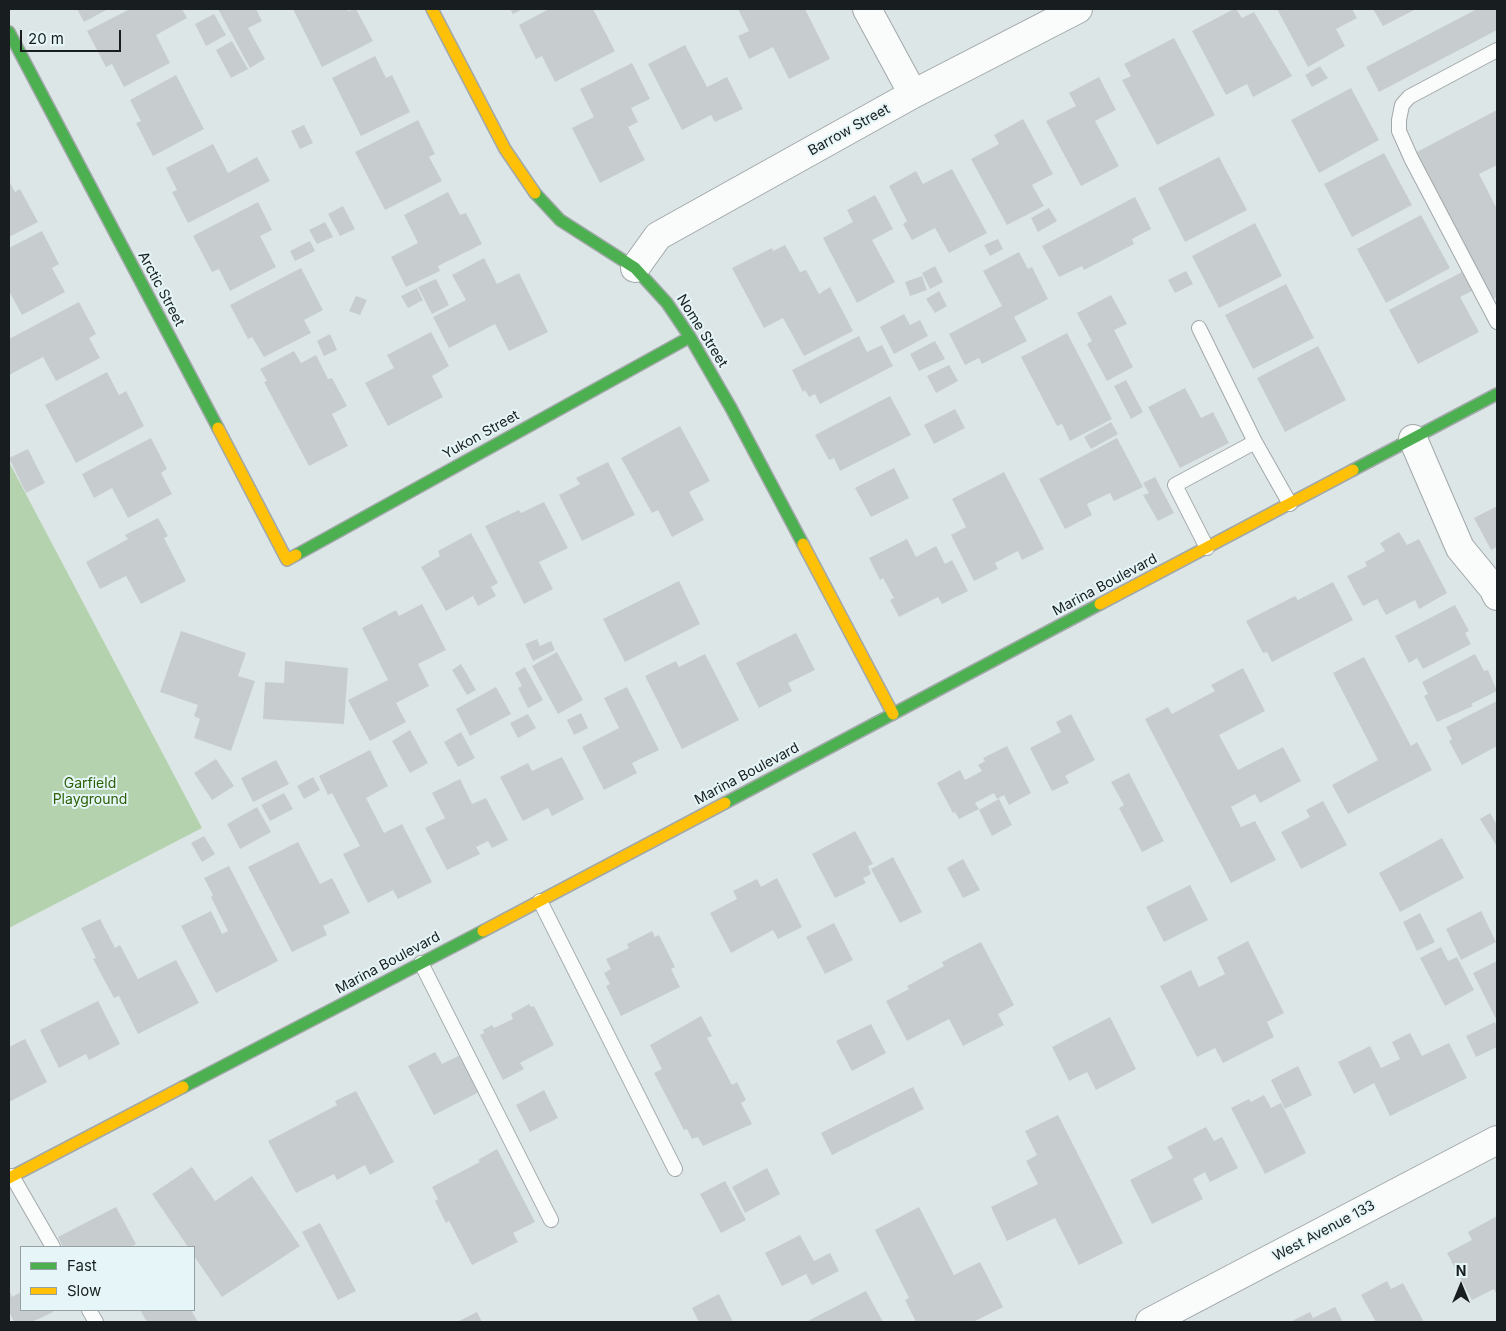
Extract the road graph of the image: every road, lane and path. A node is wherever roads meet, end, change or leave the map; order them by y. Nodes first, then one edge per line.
1 (432, 9) edge
2 (868, 9) edge
3 (1078, 9) edge
4 (9, 32) edge
5 (1497, 50) edge
6 (913, 94) junction
7 (635, 268) junction
8 (1497, 322) edge
9 (1199, 328) dead end
10 (690, 337) junction
11 (1497, 394) edge
12 (1413, 439) junction
13 (1256, 442) junction
14 (1290, 504) junction
15 (1207, 548) junction
16 (287, 560) joint
17 (1497, 596) edge
18 (893, 714) junction
19 (540, 900) junction
20 (421, 963) junction
21 (1497, 1140) edge
22 (675, 1169) dead end
23 (11, 1177) edge
24 (551, 1220) dead end
25 (52, 1246) edge
26 (90, 1311) edge
27 (96, 1322) edge
28 (1150, 1322) edge

1 - 7 street, Nome Street
2 - 6 street
3 - 6 street, Barrow Street
4 - 16 street, Arctic Street
5 - 8 lane
6 - 7 street, Barrow Street
7 - 10 street, Nome Street
9 - 13 lane
10 - 16 street, Yukon Street
10 - 18 street, Nome Street
11 - 12 street, Marina Boulevard
12 - 14 street, Marina Boulevard
12 - 17 street
13 - 14 lane
13 - 15 lane
14 - 15 street, Marina Boulevard
15 - 18 street, Marina Boulevard
18 - 19 street, Marina Boulevard
19 - 20 street, Marina Boulevard
19 - 22 lane
20 - 23 street, Marina Boulevard
20 - 24 lane
21 - 28 street, West Avenue 133
23 - 25 lane
26 - 27 lane

